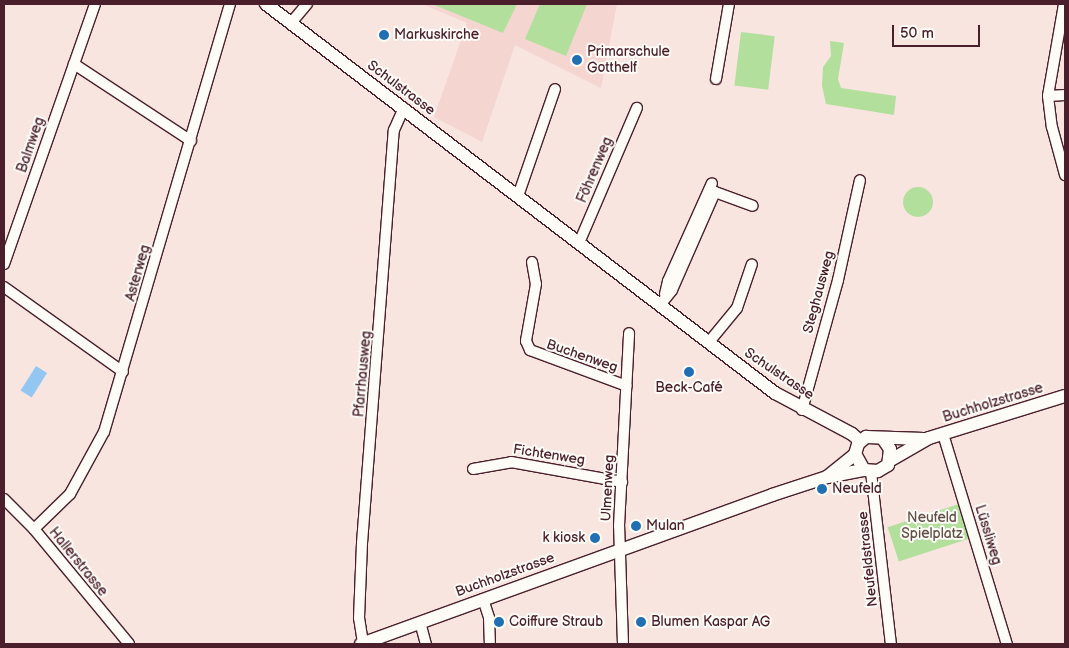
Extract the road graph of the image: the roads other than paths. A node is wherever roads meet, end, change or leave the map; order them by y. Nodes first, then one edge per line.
1 (95, 4) edge
2 (230, 4) edge
3 (266, 4) edge
4 (307, 4) edge
5 (730, 4) edge
6 (1064, 4) edge
7 (291, 23) junction
8 (74, 64) junction
9 (716, 79) dead end
10 (555, 89) dead end
11 (1065, 95) edge
12 (1048, 96) junction
13 (404, 108) junction
14 (637, 108) dead end
15 (191, 142) junction
16 (1065, 176) edge
17 (860, 180) dead end
18 (712, 183) dead end
19 (518, 196) junction
20 (753, 206) dead end
21 (579, 243) junction
22 (532, 262) dead end
23 (4, 264) edge
24 (752, 264) dead end
25 (4, 287) edge
26 (663, 301) junction
27 (629, 333) dead end
28 (709, 342) junction
29 (123, 372) junction
30 (626, 386) junction
31 (1065, 396) edge
32 (802, 410) junction
33 (943, 434) junction
34 (929, 438) junction
35 (883, 439) junction
36 (860, 441) junction
37 (855, 454) junction
38 (889, 461) junction
39 (473, 469) dead end
40 (868, 471) junction
41 (828, 477) junction
42 (622, 482) junction
43 (4, 499) edge
44 (34, 529) junction
45 (622, 550) junction
46 (483, 599) junction
47 (420, 622) junction
48 (128, 644) edge
49 (362, 644) edge
50 (426, 644) edge
51 (490, 644) edge
52 (623, 644) edge
53 (891, 644) edge
54 (1006, 644) edge

1 - 8 street, Balmweg
2 - 15 street, Asterweg
3 - 7 street, Schulstrasse
4 - 7 street
5 - 9 street
6 - 12 street
7 - 13 street, Schulstrasse
8 - 15 street
8 - 23 street, Balmweg
10 - 19 street
11 - 12 street
12 - 16 street
13 - 19 street, Schulstrasse
13 - 49 street, Pfarrhausweg
14 - 21 street, Föhrenweg
15 - 29 street, Asterweg
17 - 32 street, Steghausweg
18 - 26 street
19 - 21 street, Schulstrasse
20 - 26 street
21 - 26 street, Schulstrasse
22 - 30 street, Buchenweg
24 - 28 street
25 - 29 street
26 - 28 street, Schulstrasse
27 - 30 street, Ulmenweg
28 - 32 street, Schulstrasse
29 - 44 street, Asterweg
30 - 42 street, Ulmenweg
31 - 33 street, Buchholzstrasse
32 - 36 street, Schulstrasse
33 - 34 street, Buchholzstrasse
33 - 54 street, Lüssliweg
34 - 35 street, Buchholzstrasse
34 - 38 street, Buchholzstrasse
35 - 36 street
35 - 38 street
36 - 37 street
37 - 40 street
37 - 41 street, Buchholzstrasse
38 - 40 street
39 - 42 street, Fichtenweg
40 - 41 street, Buchholzstrasse
40 - 53 street, Neufeldstrasse
41 - 45 street, Buchholzstrasse
42 - 45 street, Ulmenweg
43 - 44 street, Hallerstrasse
44 - 48 street, Hallerstrasse
45 - 46 street, Buchholzstrasse
45 - 52 street, Ulmenweg
46 - 47 street, Buchholzstrasse
46 - 51 street
47 - 49 street, Buchholzstrasse
47 - 50 street

